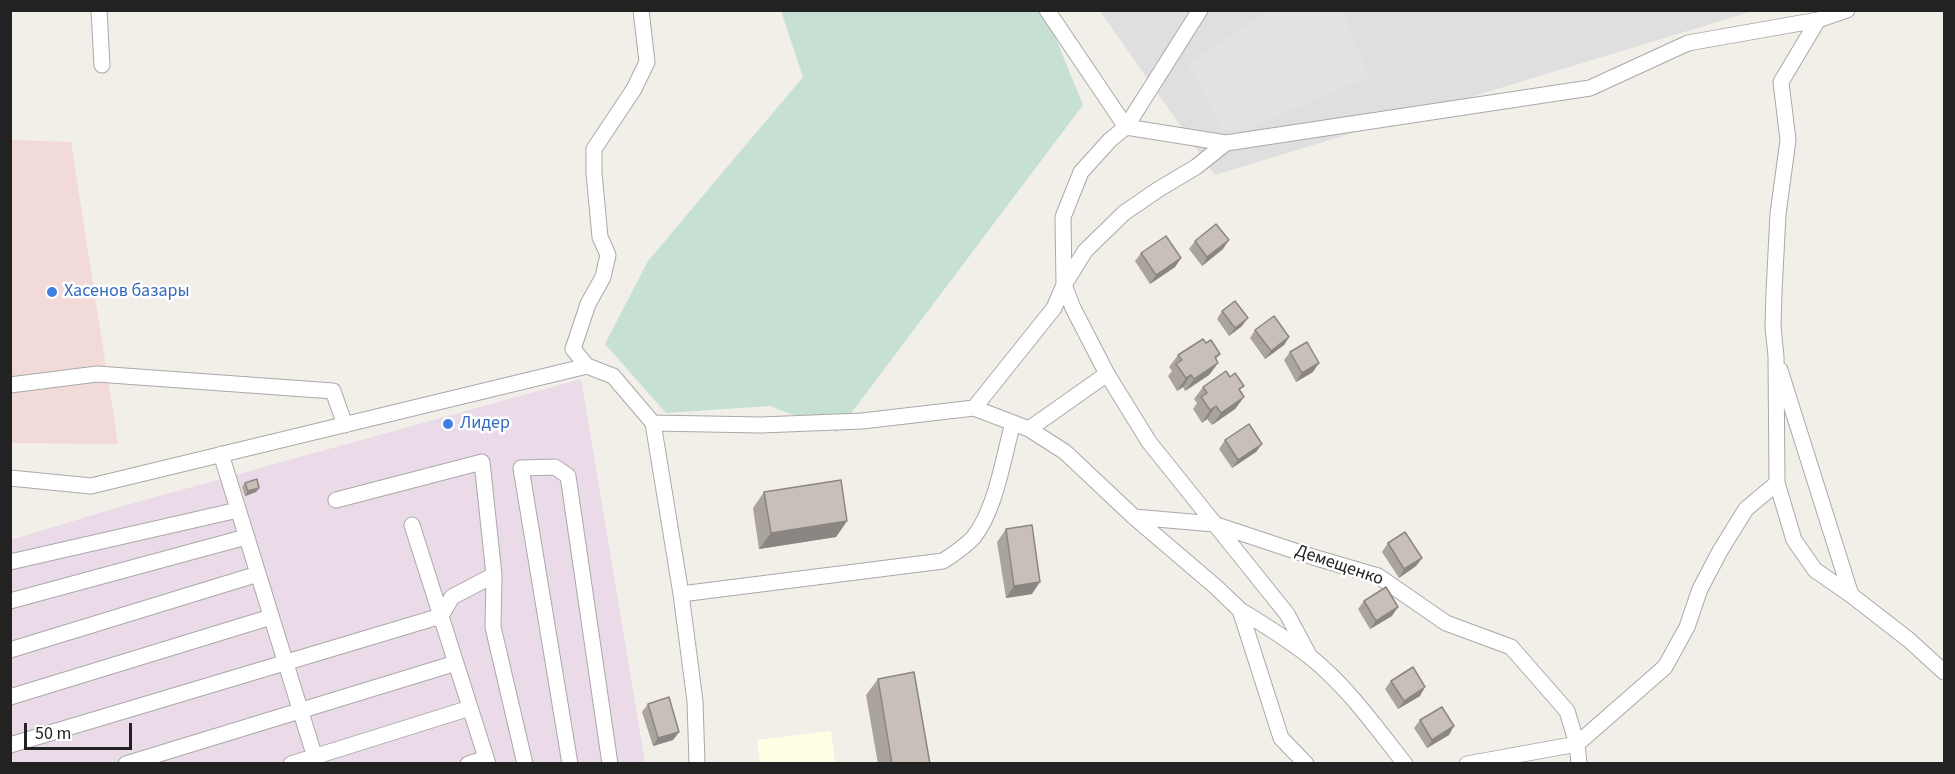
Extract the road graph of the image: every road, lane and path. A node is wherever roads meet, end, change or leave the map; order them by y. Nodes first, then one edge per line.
1 (99, 10) edge
2 (641, 10) edge
3 (1047, 10) edge
4 (1200, 10) edge
5 (1847, 10) edge
6 (1818, 20) junction
7 (102, 65) dead end
8 (1126, 128) junction
9 (1226, 143) junction
10 (1064, 285) junction
11 (1776, 356) junction
12 (587, 366) junction
13 (1107, 374) junction
14 (10, 385) edge
15 (974, 408) junction
16 (653, 423) junction
17 (1012, 423) junction
18 (345, 424) junction
19 (1029, 429) junction
20 (220, 454) junction
21 (10, 478) edge
22 (1777, 483) junction
23 (336, 500) dead end
24 (238, 510) junction
25 (1134, 517) junction
26 (1214, 524) junction
27 (412, 525) dead end
28 (246, 537) junction
29 (10, 562) edge
30 (258, 574) junction
31 (494, 575) junction
32 (681, 594) junction
33 (1851, 595) junction
34 (10, 601) edge
35 (1240, 610) junction
36 (441, 616) junction
37 (271, 617) junction
38 (10, 650) edge
39 (1310, 657) junction
40 (456, 663) junction
41 (286, 664) junction
42 (1944, 672) edge
43 (10, 697) edge
44 (471, 708) junction
45 (301, 710) junction
46 (1577, 744) junction
47 (10, 745) edge
48 (316, 760) edge
49 (487, 761) edge
50 (126, 764) edge
51 (291, 764) edge
52 (468, 764) edge
53 (525, 764) edge
54 (570, 764) edge
55 (610, 764) edge
56 (697, 764) edge
57 (1306, 764) edge
58 (1405, 764) edge
59 (1467, 764) edge
60 (1579, 764) edge

1 - 7 street
2 - 12 street
3 - 8 street
4 - 8 street
5 - 6 street
6 - 9 street
6 - 11 street
8 - 9 street
8 - 10 street
9 - 10 street
10 - 13 street
10 - 15 street
11 - 22 street
11 - 33 street
12 - 16 street
12 - 18 street
13 - 19 street
13 - 26 street
14 - 18 street
15 - 16 street
15 - 17 street
16 - 32 street
17 - 19 street
17 - 32 street
18 - 20 street
19 - 25 street
20 - 21 street
20 - 24 street
22 - 33 street
22 - 46 street
23 - 31 street
24 - 28 street
24 - 29 street
25 - 26 street, Демещенко
25 - 35 street
26 - 39 street
26 - 46 street, Демещенко
27 - 36 street
28 - 30 street
28 - 34 street
30 - 37 street
30 - 38 street
31 - 36 street
31 - 53 street
32 - 56 street
33 - 42 street
35 - 39 street
35 - 57 street
36 - 40 street
36 - 41 street
37 - 41 street
37 - 43 street
39 - 58 street
40 - 44 street
40 - 45 street
41 - 45 street
41 - 47 street
44 - 48 street
44 - 49 street
45 - 48 street
45 - 50 street
46 - 59 street
46 - 60 street, Демещенко
48 - 51 street
49 - 52 street
54 - 55 street

